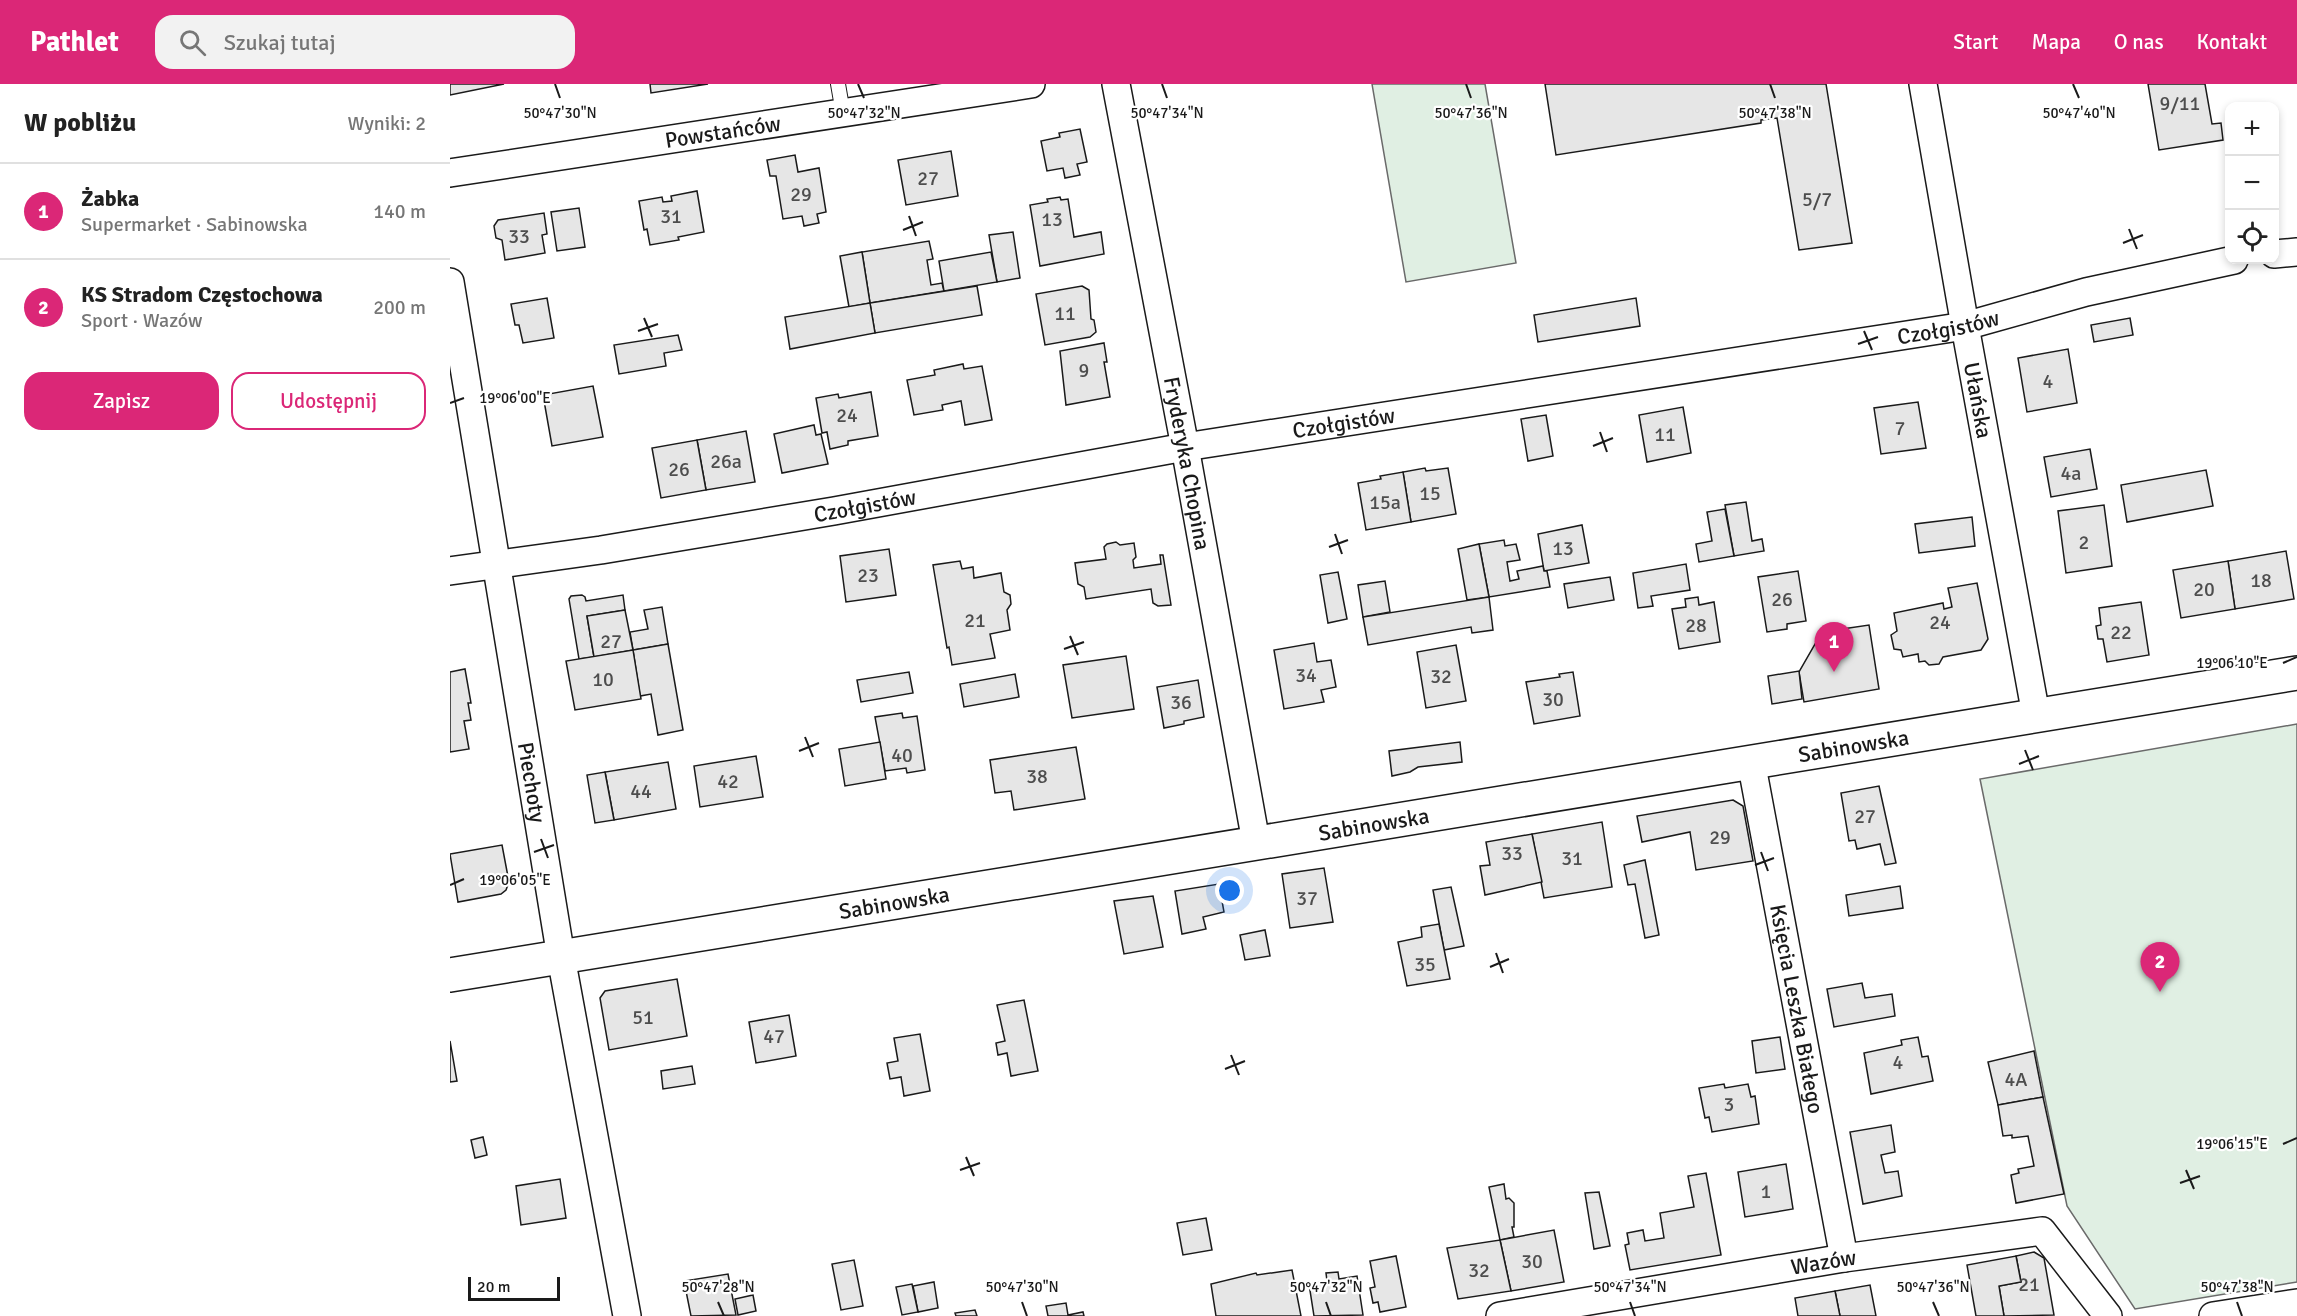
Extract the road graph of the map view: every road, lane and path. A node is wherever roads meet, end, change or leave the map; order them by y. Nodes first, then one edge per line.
1 (838, 84) edge
2 (1031, 84) edge
3 (1116, 84) edge
4 (1923, 84) edge
5 (843, 113) junction
6 (450, 173) edge
7 (2297, 252) edge
8 (2279, 254) edge
9 (2225, 262) edge
10 (450, 282) edge
11 (1965, 326) junction
12 (1185, 447) junction
13 (497, 566) junction
14 (450, 571) edge
15 (2297, 672) edge
16 (2036, 715) junction
17 (1751, 761) junction
18 (1256, 842) junction
19 (561, 957) junction
20 (450, 975) edge
21 (1844, 1258) junction
22 (2297, 1303) edge
23 (627, 1316) edge
24 (1500, 1316) edge
25 (2108, 1316) edge
26 (2213, 1316) edge

1 - 5 lane
2 - 5 street, Powstańców
3 - 12 street, Fryderyka Chopina
4 - 11 street, Ułańska
5 - 6 street, Powstańców
7 - 8 street
9 - 11 street, Czołgistów
10 - 13 street, Piechoty
11 - 12 street, Czołgistów
11 - 16 street, Ułańska
12 - 13 street, Czołgistów
12 - 18 street, Fryderyka Chopina
13 - 14 street, Czołgistów
13 - 19 street, Piechoty
15 - 16 street, Sabinowska
16 - 17 street, Sabinowska
17 - 18 street, Sabinowska
17 - 21 street, Księcia Leszka Białego
18 - 19 street, Sabinowska
19 - 20 street, Sabinowska
19 - 23 street, Piechoty
21 - 24 street, Wazów
21 - 25 street, Wazów
22 - 26 street

